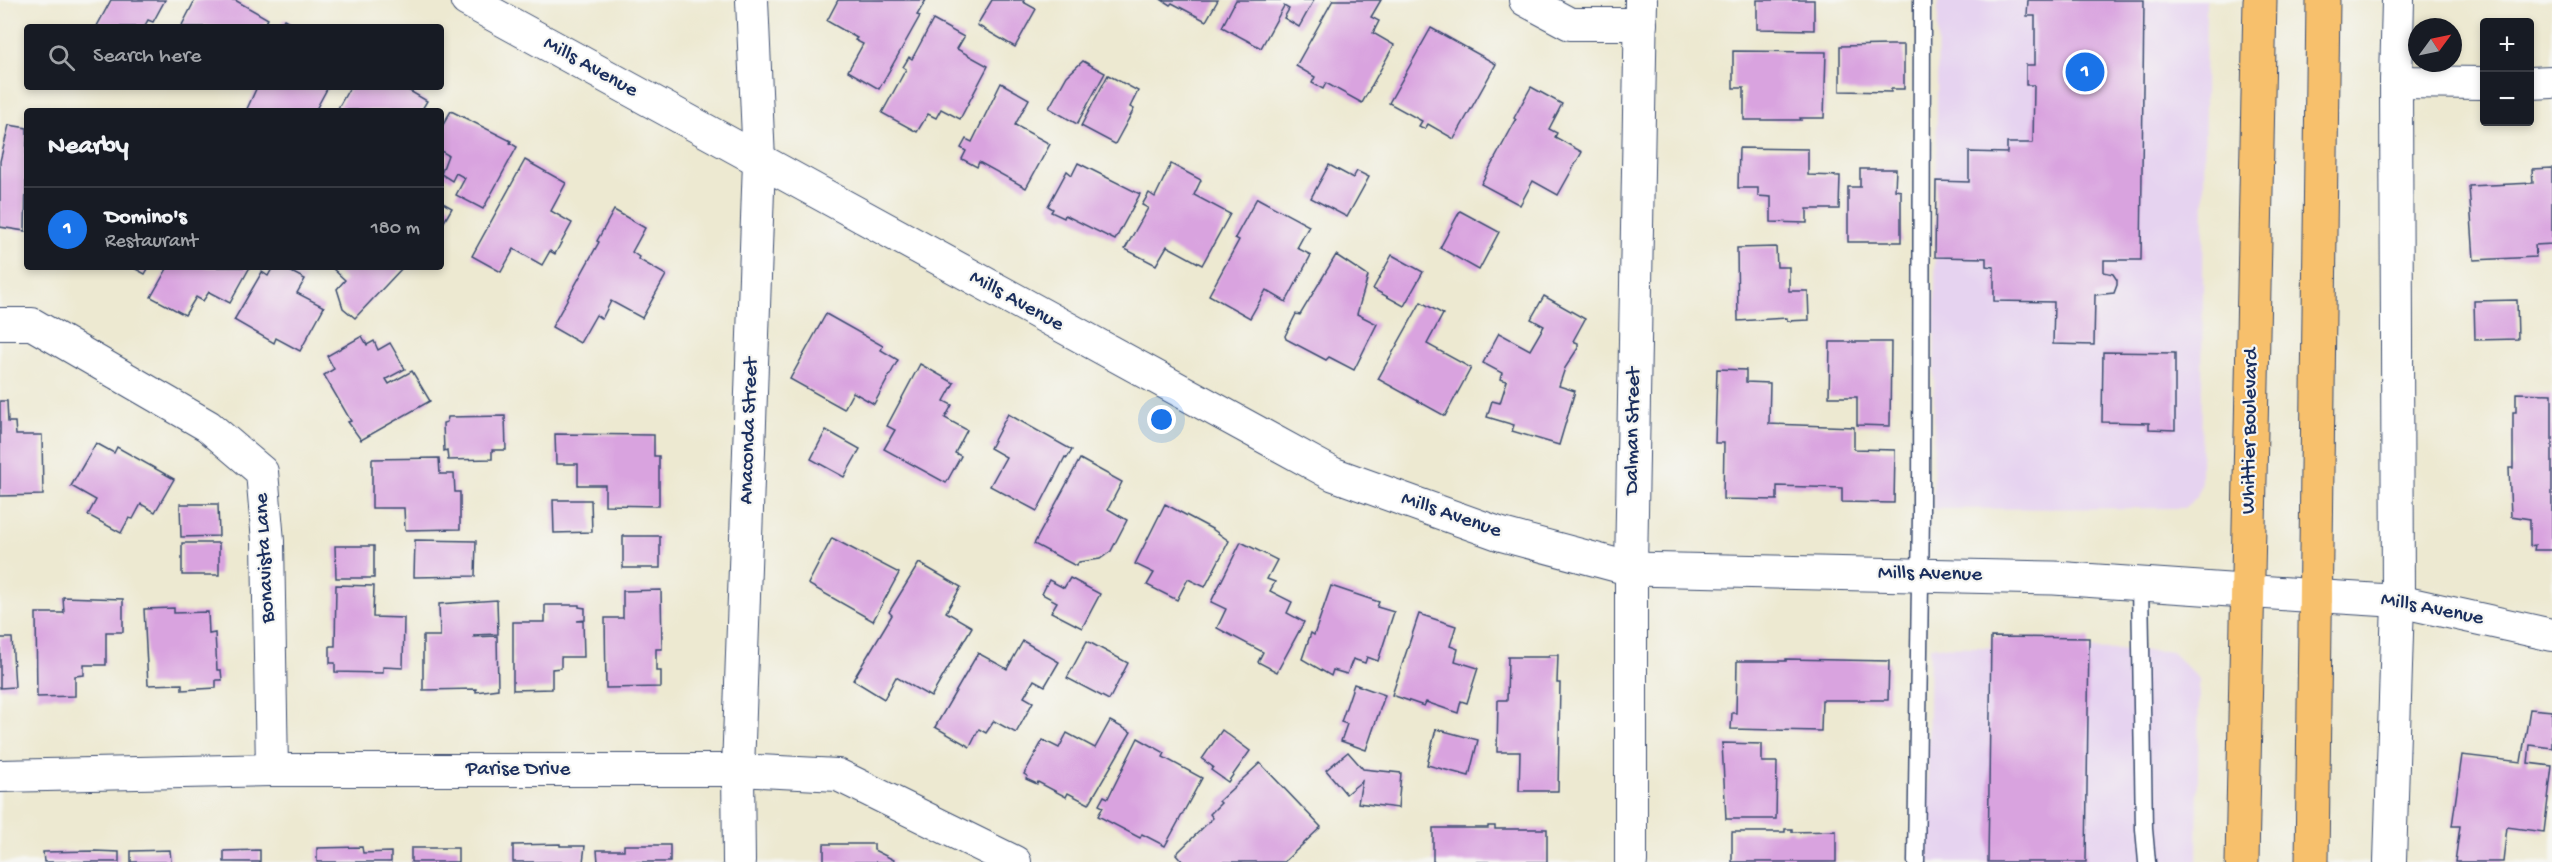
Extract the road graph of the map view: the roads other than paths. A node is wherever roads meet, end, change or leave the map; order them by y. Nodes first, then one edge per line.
1 (467, 0) edge
2 (752, 0) edge
3 (1525, 0) edge
4 (1922, 0) edge
5 (2260, 0) edge
6 (2323, 0) edge
7 (2398, 0) edge
8 (1641, 12) edge
9 (2396, 82) junction
10 (2552, 82) edge
11 (2480, 83) edge
12 (2534, 83) edge
13 (759, 161) junction
14 (0, 324) edge
15 (1631, 569) junction
16 (1921, 575) junction
17 (2140, 584) junction
18 (2248, 592) junction
19 (2317, 596) junction
20 (2398, 601) junction
21 (2552, 635) edge
22 (272, 770) junction
23 (738, 770) junction
24 (0, 776) edge
25 (739, 862) edge
26 (1015, 862) edge
27 (1631, 862) edge
28 (1916, 862) edge
29 (2147, 862) edge
30 (2242, 862) edge
31 (2312, 862) edge
32 (2390, 862) edge

1 - 13 street, Mills Avenue
2 - 13 street, Anaconda Street
3 - 8 street
4 - 16 lane
5 - 18 main road, Whittier Boulevard
6 - 19 main road
7 - 9 street
8 - 15 street, Dalman Street
9 - 11 street
9 - 20 street
10 - 12 street
13 - 15 street, Mills Avenue
13 - 23 street, Anaconda Street
14 - 22 street, Bonavista Lane
15 - 16 street, Mills Avenue
15 - 27 street, Dalman Street
16 - 17 street, Mills Avenue
16 - 28 lane
17 - 18 street, Mills Avenue
17 - 29 lane
18 - 19 street, Mills Avenue
18 - 30 main road, Whittier Boulevard
19 - 20 street, Mills Avenue
19 - 31 main road
20 - 21 street, Mills Avenue
20 - 32 street
22 - 23 street, Parise Drive
22 - 24 street, Parise Drive
23 - 25 street, Anaconda Street
23 - 26 street, Parise Drive

